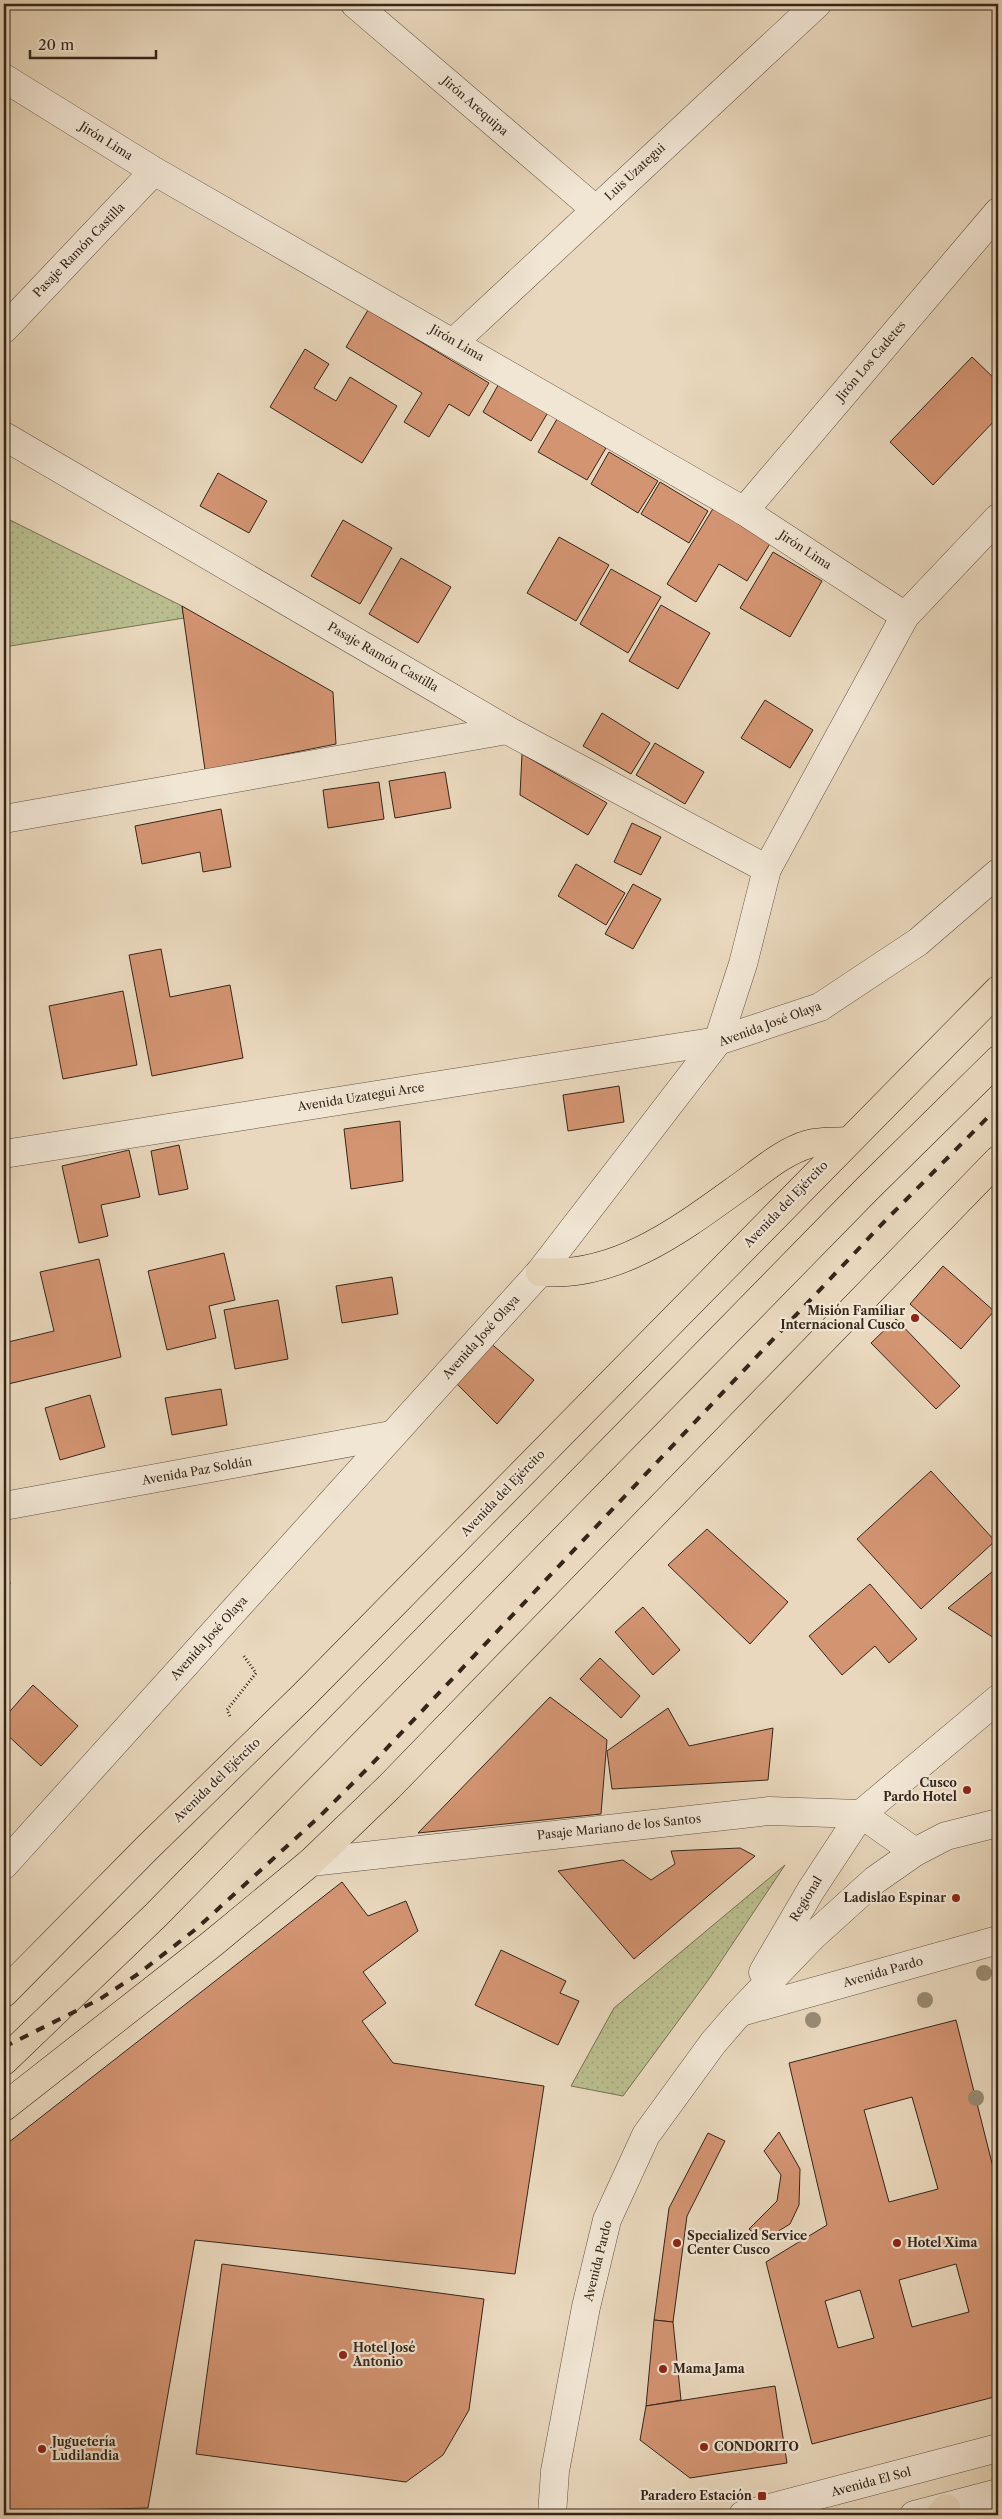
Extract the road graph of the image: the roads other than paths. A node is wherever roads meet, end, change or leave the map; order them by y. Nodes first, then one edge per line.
1 (355, 4) edge
2 (817, 4) edge
3 (383, 12) edge
4 (4, 78) edge
5 (154, 171) junction
6 (595, 209) junction
7 (998, 212) edge
8 (4, 329) edge
9 (454, 342) junction
10 (4, 436) edge
11 (744, 511) junction
12 (998, 518) edge
13 (905, 616) junction
14 (508, 730) junction
15 (4, 819) edge
16 (767, 869) junction
17 (998, 873) edge
18 (998, 990) edge
19 (718, 1040) junction
20 (998, 1060) edge
21 (847, 1141) junction
22 (4, 1154) edge
23 (998, 1160) edge
24 (540, 1272) junction
25 (391, 1436) junction
26 (4, 1506) edge
27 (998, 1699) edge
28 (861, 1814) junction
29 (998, 1823) edge
30 (915, 1852) junction
31 (311, 1862) junction
32 (4, 1865) edge
33 (998, 1940) edge
34 (4, 1993) edge
35 (739, 2013) junction
36 (4, 2061) edge
37 (4, 2107) edge
38 (998, 2448) edge
39 (998, 2493) edge
40 (943, 2511) edge
41 (552, 2515) edge
42 (743, 2515) edge
43 (914, 2515) edge

1 - 3 street, Jirón Arequipa
2 - 6 street, Luis Uzategui
3 - 6 street, Jirón Arequipa
4 - 5 street, Jirón Lima
5 - 8 street, Pasaje Ramón Castilla
5 - 9 street, Jirón Lima
6 - 9 street, Luis Uzategui
7 - 11 street, Jirón Los Cadetes
9 - 11 street, Jirón Lima
10 - 14 street, Pasaje Ramón Castilla
11 - 13 street, Jirón Lima
12 - 13 street
13 - 16 street
14 - 15 street
14 - 16 street, Pasaje Ramón Castilla
16 - 19 street
17 - 19 street, Avenida José Olaya
18 - 21 main road, Avenida del Ejército
19 - 22 street, Avenida Uzategui Arce
19 - 24 street, Avenida José Olaya
20 - 36 main road
21 - 24 main road
21 - 34 main road, Avenida del Ejército
23 - 31 main road
24 - 25 street, Avenida José Olaya
25 - 26 street, Avenida Paz Soldán
25 - 32 street, Avenida José Olaya
27 - 28 street, Regional
28 - 30 street
28 - 31 street, Pasaje Mariano de los Santos
28 - 35 street, Regional
29 - 30 street, Avenida Pardo
30 - 35 street, Avenida Pardo
31 - 37 main road
33 - 35 street, Avenida Pardo
35 - 41 street, Avenida Pardo
38 - 42 street, Avenida El Sol
39 - 40 street
40 - 43 street

